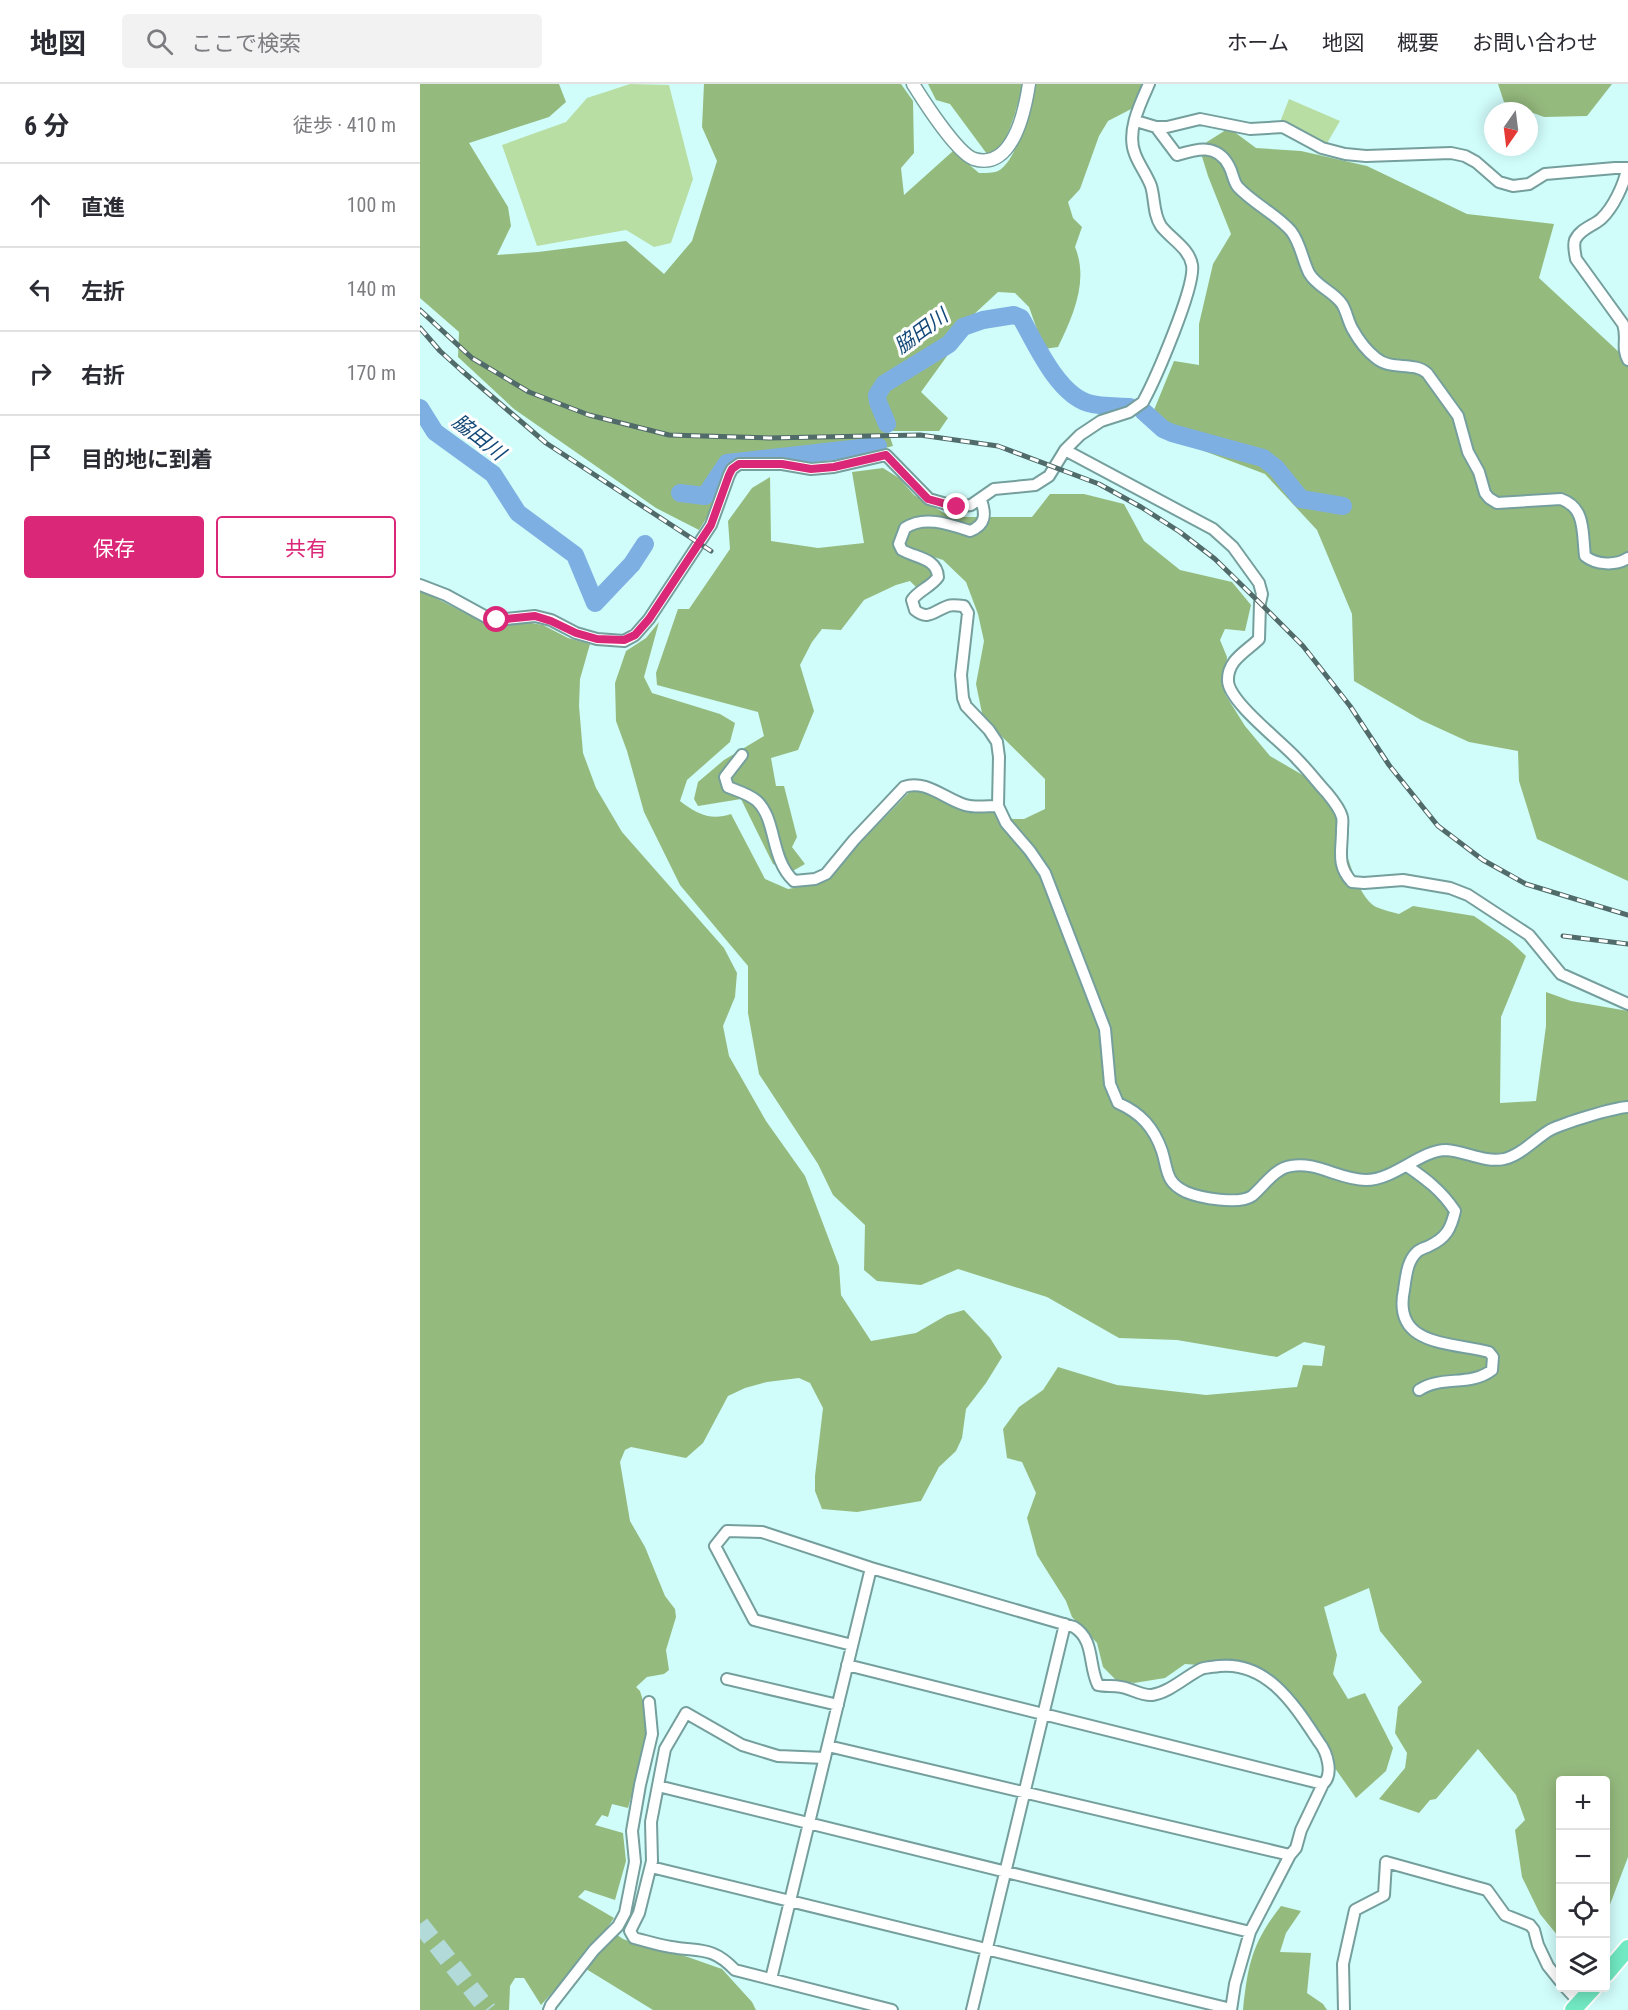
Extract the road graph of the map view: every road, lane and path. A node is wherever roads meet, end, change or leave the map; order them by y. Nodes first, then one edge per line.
1 (913, 84) edge
2 (1029, 84) edge
3 (1149, 84) edge
4 (1136, 121) junction
5 (1156, 127) junction
6 (1627, 169) edge
7 (1628, 360) edge
8 (1065, 450) junction
9 (981, 500) junction
10 (1628, 558) edge
11 (420, 585) edge
12 (742, 755) dead end
13 (998, 806) junction
14 (1628, 1004) edge
15 (1628, 1107) edge
16 (1407, 1166) junction
17 (1419, 1390) dead end
18 (871, 1568) junction
19 (1065, 1624) junction
20 (852, 1645) junction
21 (847, 1665) junction
22 (727, 1679) dead end
23 (648, 1701) dead end
24 (838, 1705) junction
25 (1043, 1714) junction
26 (828, 1746) junction
27 (825, 1758) junction
28 (1323, 1784) junction
29 (658, 1786) junction
30 (1024, 1793) junction
31 (809, 1823) junction
32 (1290, 1856) junction
33 (651, 1868) junction
34 (1006, 1871) junction
35 (790, 1902) junction
36 (1250, 1932) junction
37 (1628, 1948) edge
38 (987, 1950) junction
39 (1610, 1968) edge
40 (1556, 1976) edge
41 (771, 1979) junction
42 (1568, 1992) edge
43 (1589, 1992) edge
44 (859, 2006) edge
45 (1576, 2006) edge
46 (1231, 2009) edge
47 (549, 2010) edge
48 (892, 2010) edge
49 (972, 2010) edge
50 (1344, 2010) edge

1 - 2 street
3 - 4 street
4 - 5 street
4 - 8 street
5 - 6 street
5 - 10 street
6 - 7 street
8 - 9 street
8 - 14 street
9 - 11 street
9 - 13 street
12 - 13 street
13 - 16 street
15 - 16 street
16 - 17 street
18 - 19 street
18 - 20 street
18 - 20 street
19 - 25 street
19 - 28 street
20 - 21 street
21 - 24 street
21 - 25 street
22 - 24 street
23 - 47 street
24 - 26 street
25 - 28 street
25 - 30 street
26 - 27 street
26 - 30 street
27 - 29 street
27 - 31 street
28 - 32 street
29 - 31 street
29 - 33 street
30 - 32 street
30 - 34 street
31 - 34 street
31 - 35 street
32 - 36 street
33 - 35 street
33 - 41 street
34 - 36 street
34 - 38 street
35 - 38 street
35 - 41 street
36 - 46 street
37 - 39 main road
38 - 46 street
38 - 49 street
40 - 50 street
41 - 44 street
42 - 45 street
43 - 45 main road
44 - 48 street

